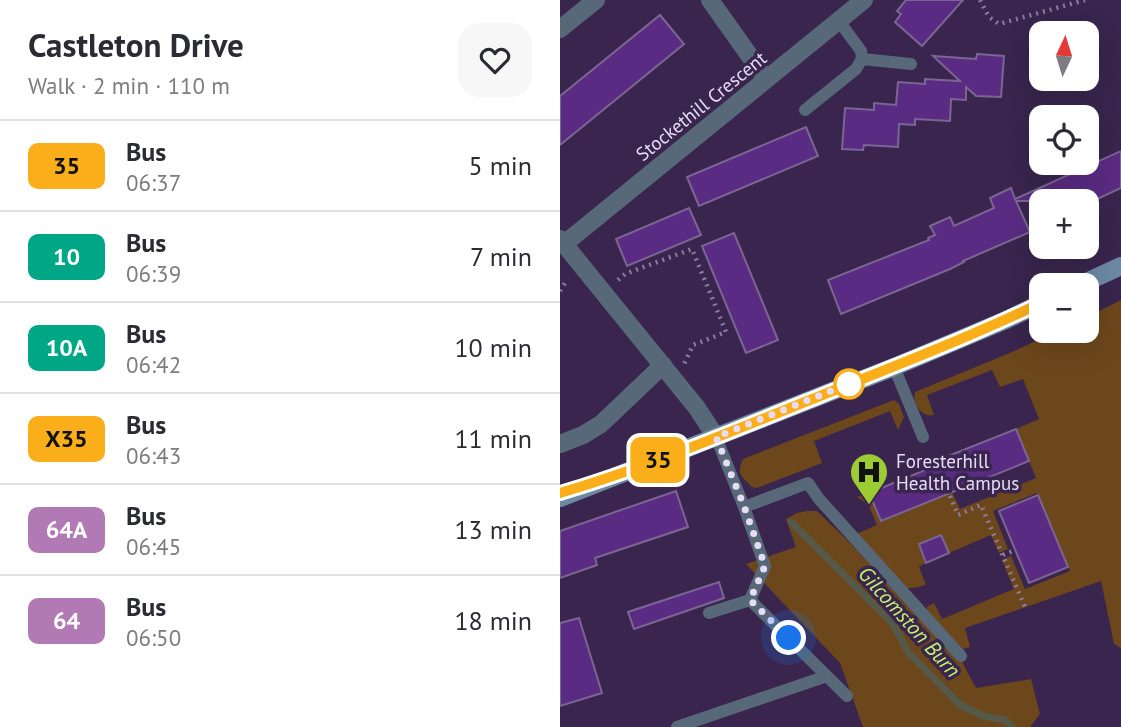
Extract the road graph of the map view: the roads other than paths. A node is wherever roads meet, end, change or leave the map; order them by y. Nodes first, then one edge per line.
1 (596, 0) edge
2 (710, 0) edge
3 (864, 0) edge
4 (839, 21) junction
5 (560, 29) edge
6 (862, 59) junction
7 (911, 64) dead end
8 (766, 79) junction
9 (805, 110) dead end
10 (561, 242) edge
11 (1121, 266) edge
12 (1099, 276) edge
13 (1029, 309) edge
14 (663, 365) junction
15 (894, 367) junction
16 (716, 437) junction
17 (923, 437) dead end
18 (561, 442) edge
19 (560, 496) edge
20 (744, 506) junction
21 (750, 600) junction
22 (709, 613) dead end
23 (961, 656) dead end
24 (827, 676) junction
25 (847, 695) dead end
26 (677, 727) edge

1 - 5 street
2 - 8 street
3 - 4 street, Stockethill Crescent
4 - 6 lane
4 - 8 street, Stockethill Crescent
6 - 7 lane
6 - 9 lane
8 - 10 street, Stockethill Crescent
10 - 14 street
11 - 12 street
13 - 15 street
14 - 16 street
14 - 18 street
15 - 16 street
15 - 17 lane
16 - 19 street
16 - 20 lane
20 - 21 lane
20 - 23 lane
21 - 22 lane
21 - 24 lane
24 - 25 lane
24 - 26 lane

